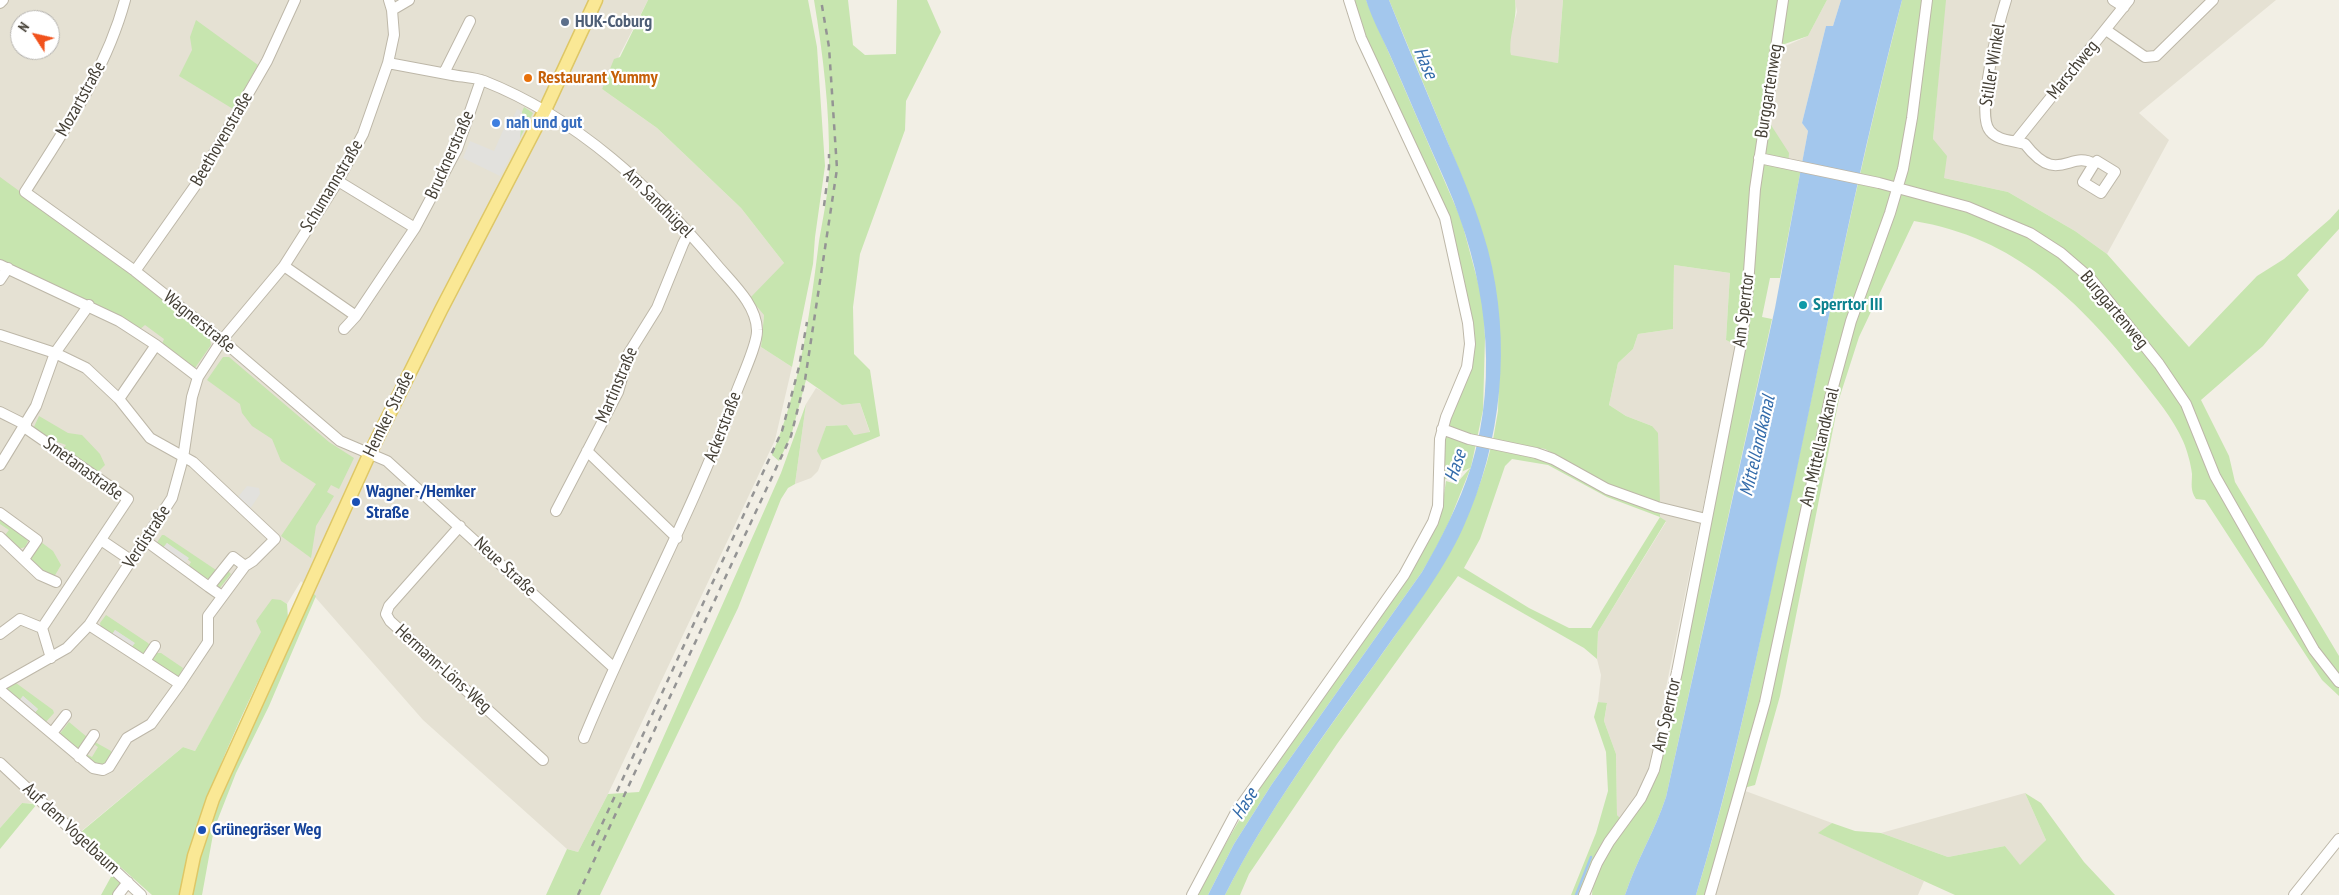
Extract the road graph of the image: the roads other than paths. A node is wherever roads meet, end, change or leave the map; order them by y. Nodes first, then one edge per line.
1 (3, 0) edge
2 (125, 0) edge
3 (296, 0) edge
4 (409, 0) edge
5 (596, 0) edge
6 (1349, 0) edge
7 (1783, 0) edge
8 (1927, 0) edge
9 (2006, 0) edge
10 (2113, 0) edge
11 (2213, 0) edge
12 (2126, 3) edge
13 (0, 4) edge
14 (391, 5) edge
15 (470, 21) dead end
16 (2106, 30) junction
17 (388, 64) junction
18 (444, 74) junction
19 (481, 80) junction
20 (545, 110) junction
21 (2016, 141) junction
22 (1759, 158) junction
23 (2094, 164) dead end
24 (338, 180) junction
25 (1897, 189) junction
26 (25, 192) joint
27 (415, 228) junction
28 (689, 232) junction
29 (4, 266) edge
30 (284, 266) junction
31 (136, 271) junction
32 (0, 280) edge
33 (89, 305) junction
34 (755, 312) joint
35 (356, 316) junction
36 (344, 329) dead end
37 (0, 336) edge
38 (222, 340) junction
39 (156, 345) junction
40 (55, 354) junction
41 (198, 377) junction
42 (119, 399) junction
43 (0, 412) edge
44 (25, 426) junction
45 (1442, 429) junction
46 (587, 451) junction
47 (369, 455) junction
48 (183, 458) junction
49 (0, 465) edge
50 (556, 511) dead end
51 (0, 513) edge
52 (1706, 519) junction
53 (460, 526) junction
54 (0, 537) edge
55 (677, 538) junction
56 (101, 540) junction
57 (146, 541) junction
58 (24, 559) junction
59 (132, 561) junction
60 (245, 566) junction
61 (56, 582) dead end
62 (209, 587) junction
63 (222, 596) junction
64 (89, 624) junction
65 (42, 628) junction
66 (0, 634) edge
67 (155, 646) dead end
68 (51, 658) junction
69 (145, 661) junction
70 (613, 666) junction
71 (2339, 682) edge
72 (180, 684) junction
73 (0, 686) edge
74 (0, 690) edge
75 (66, 714) dead end
76 (52, 734) junction
77 (94, 735) dead end
78 (584, 738) dead end
79 (79, 757) junction
80 (543, 760) dead end
81 (0, 763) edge
82 (2339, 839) edge
83 (128, 882) junction
84 (118, 895) edge
85 (141, 895) edge
86 (186, 895) edge
87 (1192, 895) edge
88 (1584, 895) edge
89 (1710, 895) edge
90 (2294, 895) edge

1 - 13 street
2 - 26 street, Mozartstraße
3 - 31 street, Beethovenstraße
4 - 14 street, Schumannstraße
5 - 20 main road, Hemker Straße
6 - 45 street
7 - 22 street, Burggartenweg
8 - 25 street, Am Mittellandkanal
9 - 21 street, Stiller Winkel
10 - 12 street
11 - 16 street
12 - 16 street, Marschweg
14 - 17 street, Schumannstraße
15 - 18 street
16 - 21 street, Marschweg
17 - 18 street, Am Sandhügel
17 - 24 street, Schumannstraße
18 - 19 street, Am Sandhügel
19 - 20 street, Am Sandhügel
19 - 27 street, Brucknerstraße
20 - 28 street, Am Sandhügel
20 - 47 main road, Hemker Straße
21 - 23 street, Stiller Winkel
22 - 25 street, Burggartenweg
22 - 52 street, Am Sperrtor
24 - 27 street
24 - 30 street, Schumannstraße
25 - 71 street, Burggartenweg
25 - 89 street, Am Mittellandkanal
26 - 31 street, Wagnerstraße
27 - 35 street, Brucknerstraße
28 - 34 street, Am Sandhügel
28 - 46 street, Martinstraße
29 - 32 street
29 - 33 street
30 - 35 street
30 - 38 street, Schumannstraße
31 - 38 street, Wagnerstraße
33 - 39 street
33 - 40 street, Smetanastraße
34 - 55 street, Ackerstraße
35 - 36 street, Brucknerstraße
37 - 40 street
38 - 41 street, Verdistraße
38 - 47 street, Wagnerstraße
39 - 41 street
39 - 42 street
40 - 42 street
40 - 44 street, Smetanastraße
41 - 48 street, Verdistraße
42 - 48 street
43 - 44 street
44 - 49 street, Smetanastraße
44 - 56 street, Smetanastraße
45 - 52 street
45 - 87 street
46 - 50 street, Martinstraße
46 - 55 street
47 - 53 street, Neue Straße
47 - 86 main road, Hemker Straße
48 - 57 street, Verdistraße
48 - 60 street
51 - 58 street
52 - 88 street, Am Sperrtor
53 - 70 street, Neue Straße
53 - 80 street, Hermann-Löns-Weg
54 - 58 street
55 - 70 street, Ackerstraße
56 - 59 street
56 - 65 street, Smetanastraße
57 - 59 street, Verdistraße
57 - 62 street
58 - 61 street
59 - 64 street, Verdistraße
60 - 62 street
60 - 63 street
62 - 63 street
63 - 72 street
64 - 68 street, Verdistraße
64 - 69 street
65 - 66 street
65 - 68 street
67 - 69 street
68 - 73 street, Verdistraße
69 - 72 street
70 - 78 street, Ackerstraße
72 - 79 street
74 - 76 street
75 - 76 street
76 - 79 street
77 - 79 street
81 - 83 street, Auf dem Vogelbaum
82 - 90 street
83 - 84 street
83 - 85 street, Auf dem Vogelbaum

